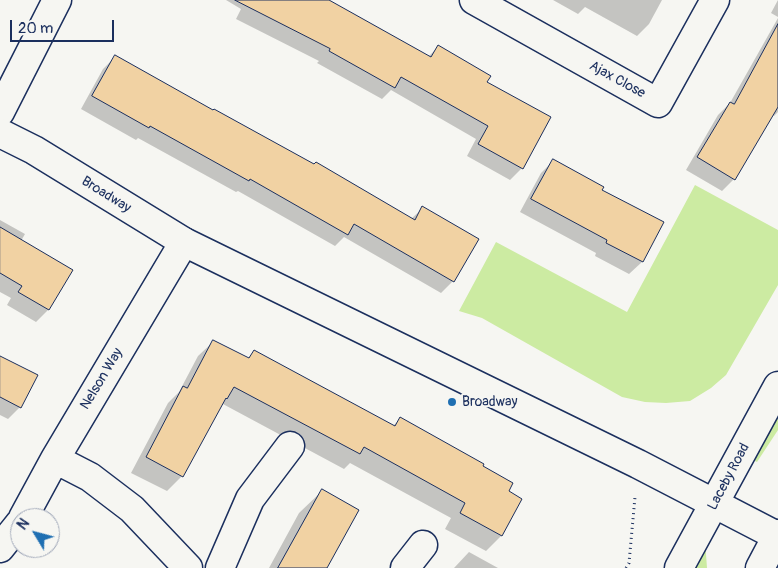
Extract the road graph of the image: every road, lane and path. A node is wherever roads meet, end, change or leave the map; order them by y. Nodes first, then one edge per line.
1 (57, 0) edge
2 (474, 0) edge
3 (715, 0) edge
4 (0, 112) edge
5 (0, 132) edge
6 (184, 242) junction
7 (778, 386) edge
8 (290, 446) dead end
9 (55, 459) junction
10 (638, 464) junction
11 (715, 504) junction
12 (28, 508) edge
13 (777, 535) edge
14 (10, 536) edge
15 (423, 545) dead end
16 (0, 548) edge
17 (188, 568) edge
18 (220, 568) edge
19 (405, 568) edge
20 (626, 568) edge
21 (679, 568) edge
22 (760, 568) edge

1 - 4 main road
2 - 3 main road, Ajax Close
5 - 6 main road, Broadway
6 - 9 main road, Nelson Way
6 - 10 main road, Broadway
7 - 11 main road, Laceby Road
8 - 18 main road
9 - 12 main road, Nelson Way
9 - 17 main road
10 - 11 main road, Broadway
10 - 20 path
11 - 13 main road, Broadway
11 - 21 main road, Laceby Road
13 - 22 main road
14 - 16 main road
15 - 19 main road

